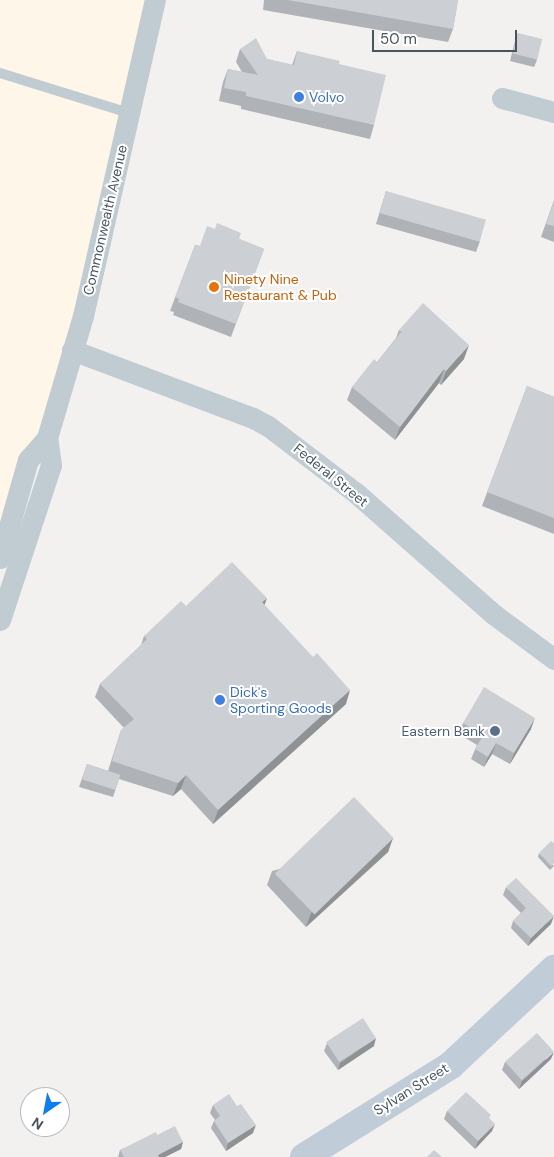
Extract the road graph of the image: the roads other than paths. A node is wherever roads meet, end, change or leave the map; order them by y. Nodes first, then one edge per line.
1 (155, 0) edge
2 (0, 73) edge
3 (502, 98) dead end
4 (554, 112) edge
5 (129, 113) junction
6 (72, 350) junction
7 (47, 438) junction
8 (0, 558) edge
9 (0, 620) edge
10 (554, 659) edge
11 (554, 969) edge
12 (305, 1157) edge

1 - 5 street, Commonwealth Avenue
2 - 5 lane
3 - 4 street
5 - 6 street, Commonwealth Avenue
6 - 7 street, Commonwealth Avenue
6 - 10 street, Federal Street
7 - 8 street, Commonwealth Avenue
7 - 9 street, Commonwealth Avenue
11 - 12 main road, Sylvan Street

